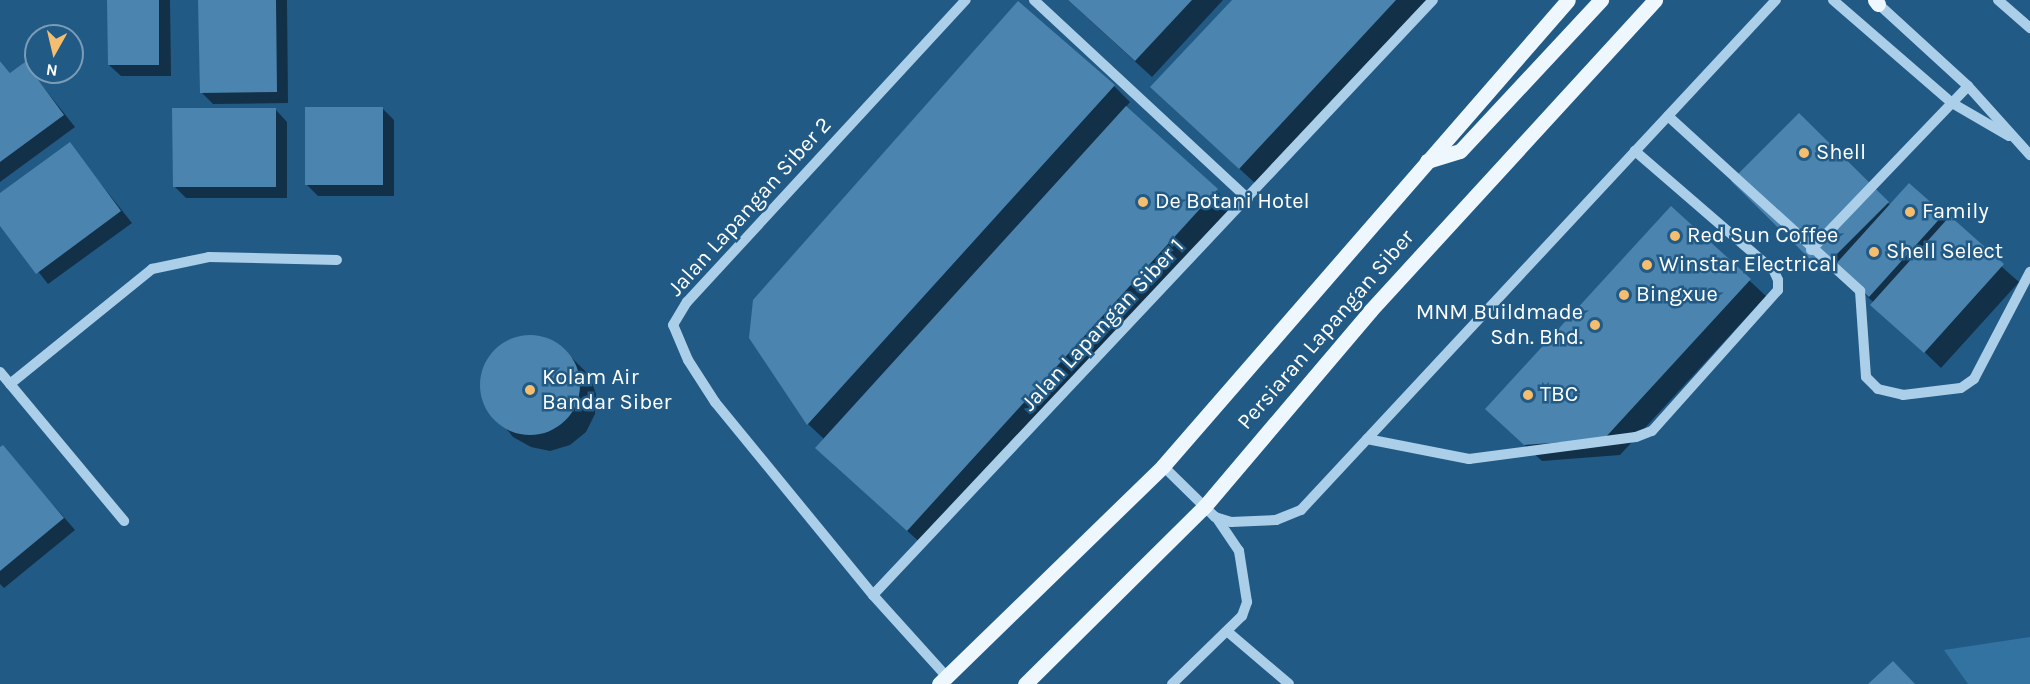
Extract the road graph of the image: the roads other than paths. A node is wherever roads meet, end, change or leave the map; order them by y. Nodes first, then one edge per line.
1 (966, 0) edge
2 (1034, 0) edge
3 (1433, 0) edge
4 (1568, 0) edge
5 (1601, 0) edge
6 (1655, 0) edge
7 (1665, 0) edge
8 (1776, 0) edge
9 (1833, 0) edge
10 (1876, 1) edge
11 (2003, 2) edge
12 (2030, 28) edge
13 (1623, 35) junction
14 (1968, 86) junction
15 (1952, 103) junction
16 (1668, 116) junction
17 (2009, 136) junction
18 (1635, 151) junction
19 (2030, 155) edge
20 (1427, 161) junction
21 (1248, 199) junction
22 (1811, 250) junction
23 (337, 260) dead end
24 (2030, 272) edge
25 (0, 372) edge
26 (10, 384) junction
27 (1367, 440) junction
28 (1163, 466) junction
29 (1210, 512) junction
30 (124, 521) dead end
31 (873, 595) junction
32 (1228, 632) junction
33 (943, 680) edge
34 (1025, 684) edge
35 (1172, 684) edge
36 (1289, 684) edge

1 - 31 street, Jalan Lapangan Siber 2
2 - 21 street
3 - 21 street, Jalan Lapangan Siber 1
4 - 20 main road, Persiaran Lapangan Siber
5 - 20 main road
6 - 13 main road, Persiaran Lapangan Siber
7 - 13 main road
8 - 16 street
9 - 15 street
10 - 14 street
11 - 12 street
13 - 29 main road, Persiaran Lapangan Siber
14 - 15 street
14 - 17 street
15 - 17 street
15 - 22 street
16 - 18 street
16 - 22 street
17 - 19 street
18 - 27 street
18 - 27 street
20 - 28 main road, Persiaran Lapangan Siber
21 - 31 street, Jalan Lapangan Siber 1
22 - 24 street
23 - 26 street
25 - 26 street
26 - 30 street
27 - 29 street
28 - 29 street
28 - 33 main road, Persiaran Lapangan Siber
29 - 32 street
29 - 34 main road, Persiaran Lapangan Siber
31 - 33 street, Jalan Lapangan Siber 2
32 - 35 street
32 - 36 street

